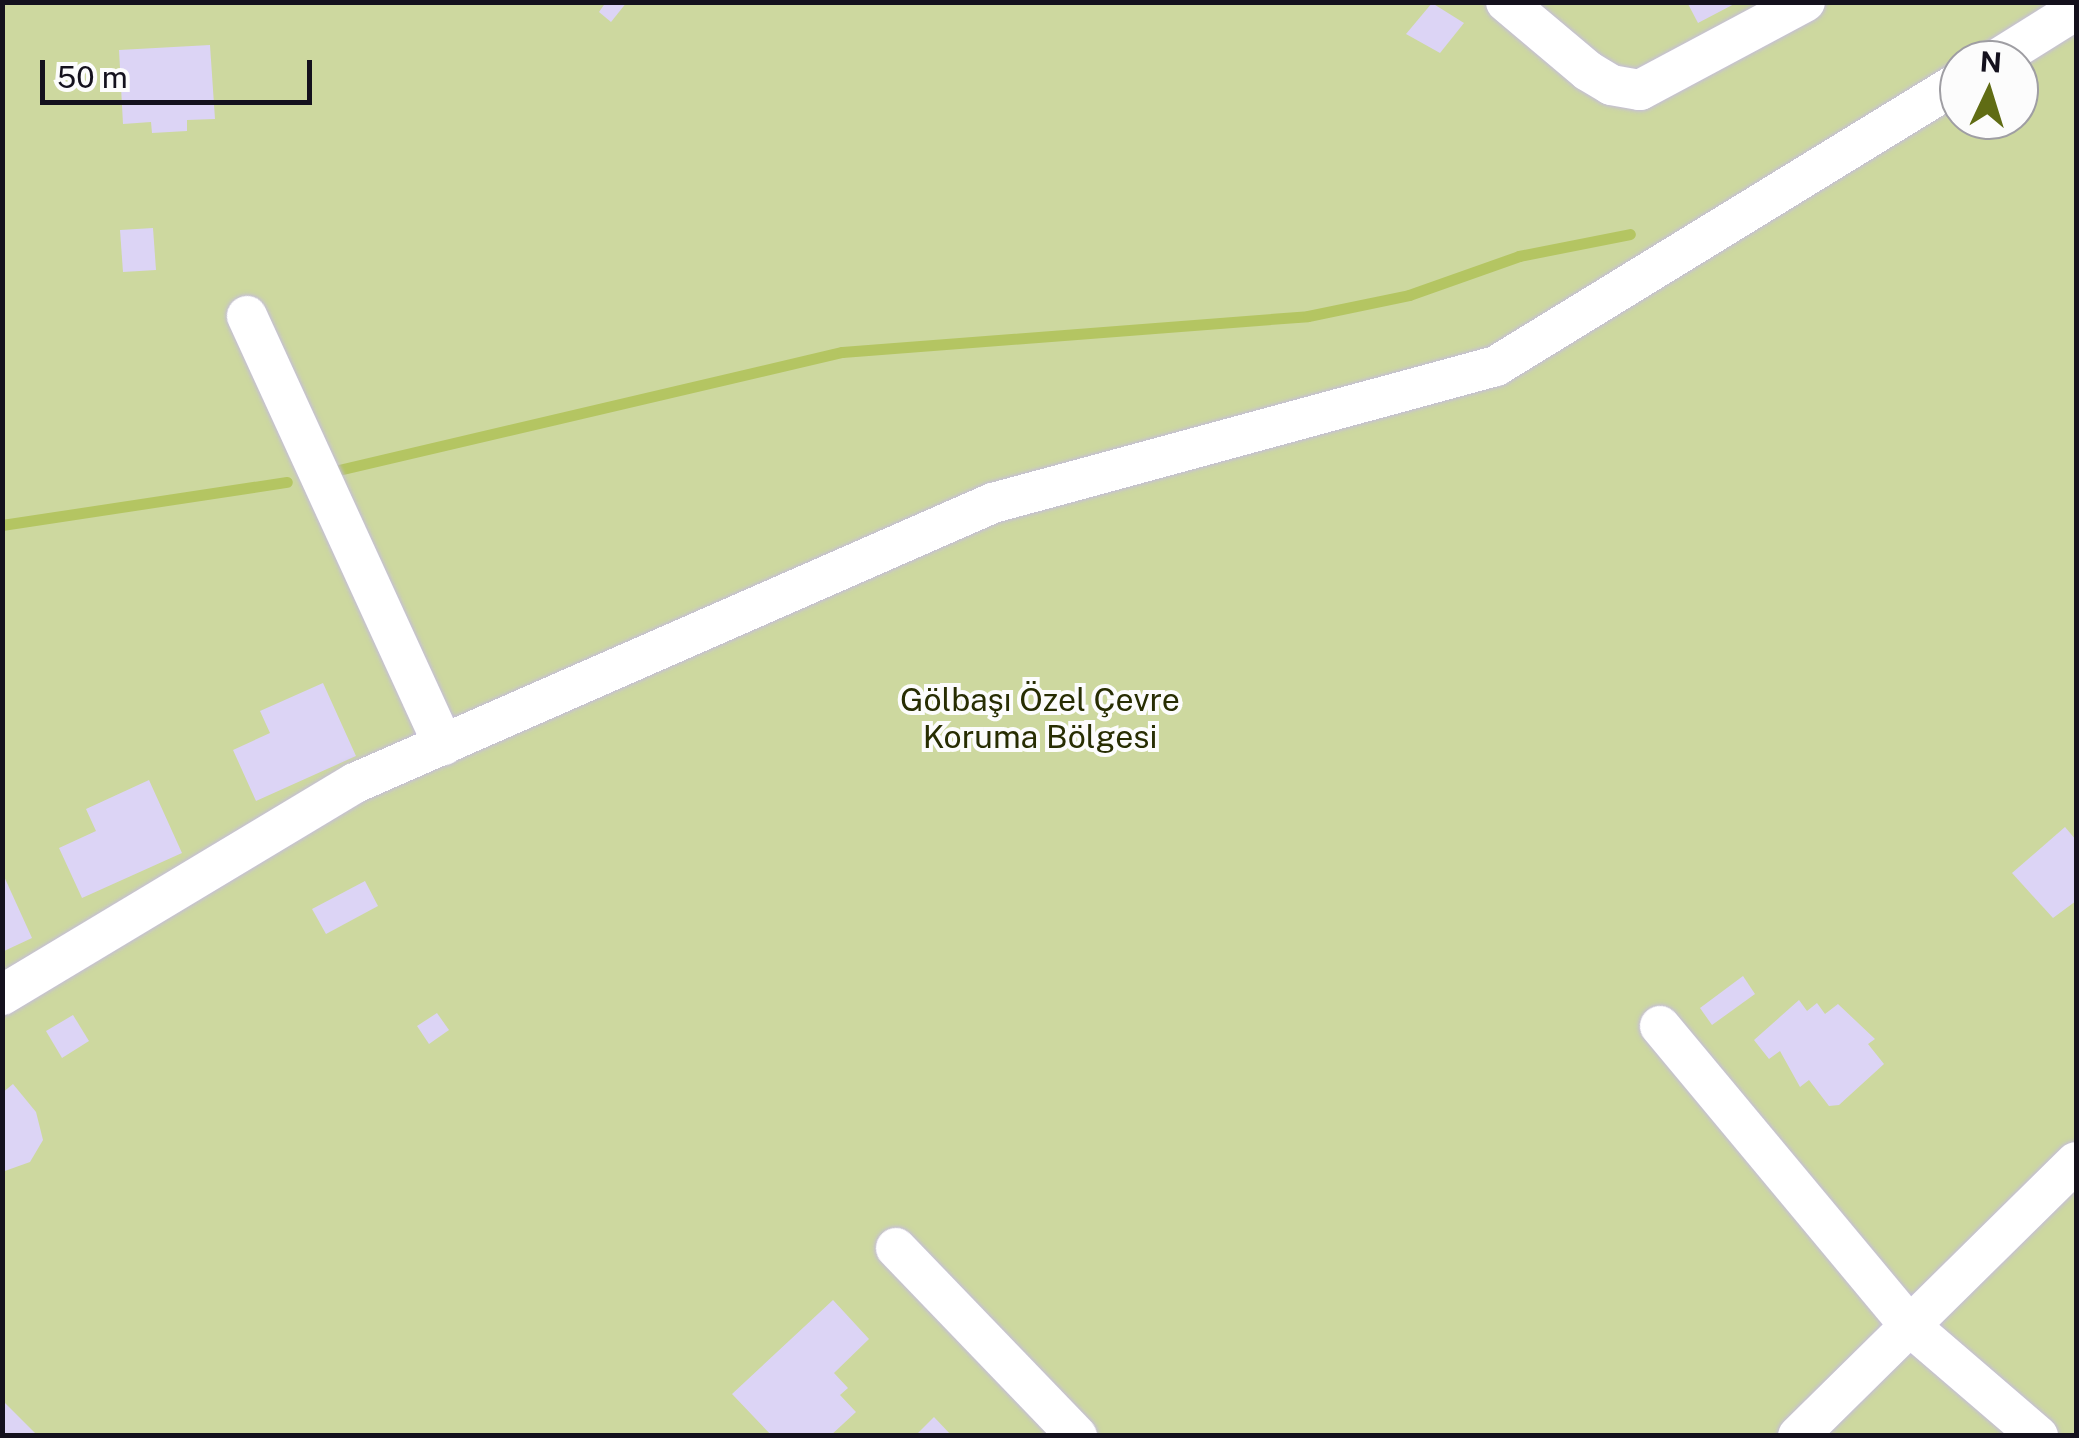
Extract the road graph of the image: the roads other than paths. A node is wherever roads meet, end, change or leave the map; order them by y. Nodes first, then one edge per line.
1 (1506, 2) edge
2 (1806, 2) edge
3 (2076, 10) edge
4 (2028, 40) edge
5 (1939, 94) edge
6 (247, 316) dead end
7 (443, 745) junction
8 (2, 996) edge
9 (1660, 1026) dead end
10 (2076, 1162) edge
11 (896, 1248) dead end
12 (1910, 1326) junction
13 (1076, 1436) edge
14 (1798, 1436) edge
15 (2038, 1436) edge

1 - 2 street
3 - 4 street
5 - 7 street
6 - 7 street
7 - 8 street
9 - 12 street
10 - 12 street
11 - 13 street
12 - 14 street
12 - 15 street

